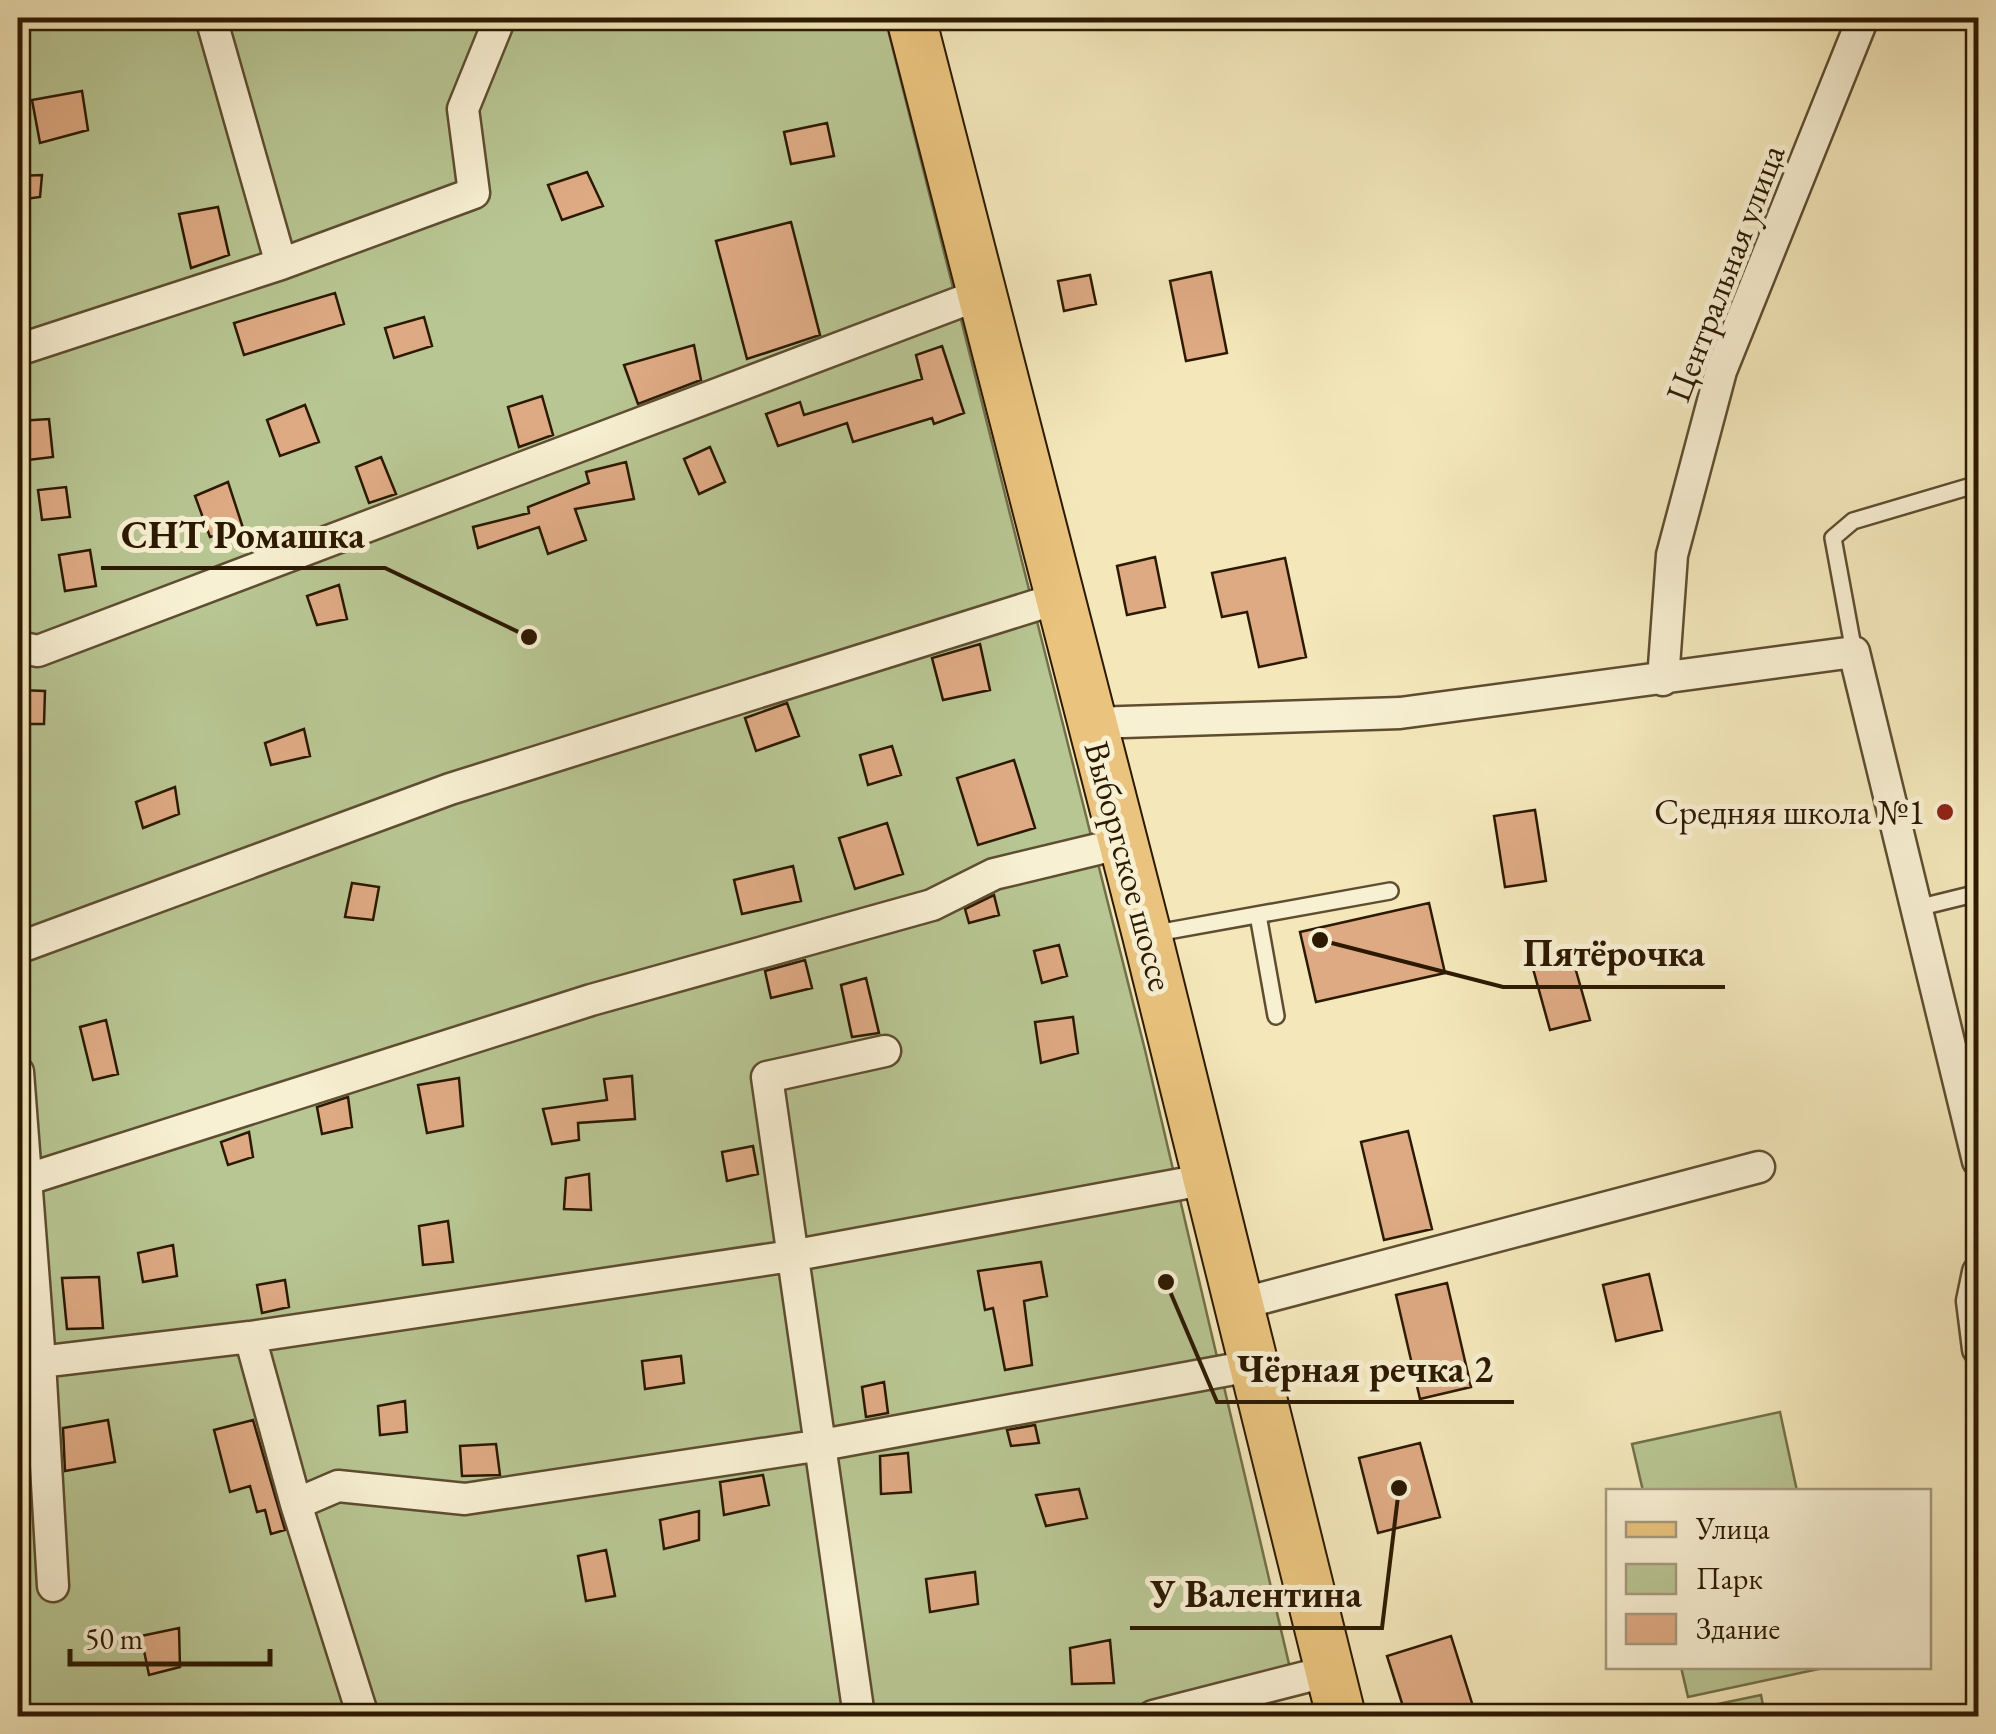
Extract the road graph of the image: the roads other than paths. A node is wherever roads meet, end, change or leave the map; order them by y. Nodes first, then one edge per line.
1 (211, 18) edge
2 (500, 18) edge
3 (911, 18) edge
4 (1862, 18) edge
5 (281, 264) junction
6 (984, 293) junction
7 (18, 350) edge
8 (1978, 484) edge
9 (1059, 598) junction
10 (18, 647) edge
11 (1854, 652) junction
12 (1663, 680) junction
13 (1092, 724) junction
14 (1123, 843) junction
15 (1390, 892) dead end
16 (1978, 893) edge
17 (1917, 908) junction
18 (1258, 915) junction
19 (1147, 935) junction
20 (18, 948) edge
21 (1276, 1016) dead end
22 (884, 1051) dead end
23 (18, 1072) edge
24 (1978, 1161) edge
25 (1759, 1167) dead end
26 (1208, 1179) junction
27 (25, 1180) junction
28 (792, 1256) junction
29 (1978, 1272) edge
30 (1240, 1304) junction
31 (250, 1338) junction
32 (1978, 1349) edge
33 (40, 1362) junction
34 (1256, 1365) junction
35 (822, 1446) junction
36 (296, 1504) junction
37 (52, 1586) dead end
38 (1329, 1671) junction
39 (363, 1716) edge
40 (859, 1716) edge
41 (1153, 1716) edge
42 (1340, 1716) edge

1 - 5 street
2 - 5 street
3 - 6 main road, Выборгское шоссе
4 - 12 street, Центральная улица
5 - 7 street
6 - 9 main road, Выборгское шоссе
6 - 10 street
8 - 11 lane
9 - 13 main road, Выборгское шоссе
9 - 20 street
11 - 12 street
11 - 17 street
12 - 13 street
13 - 14 main road, Выборгское шоссе
14 - 19 main road, Выборгское шоссе
14 - 27 street
15 - 18 lane
16 - 17 lane
17 - 24 street
18 - 19 lane
18 - 21 lane
19 - 26 main road, Выборгское шоссе
22 - 28 street
23 - 27 street
25 - 30 street
26 - 28 street
26 - 30 main road, Выборгское шоссе
27 - 33 street
28 - 31 street
28 - 35 street
29 - 32 street
30 - 34 main road, Выборгское шоссе
31 - 33 street
31 - 36 street
33 - 37 street
34 - 35 street
34 - 38 main road, Выборгское шоссе
35 - 36 street
35 - 40 street
36 - 39 street
38 - 41 street
38 - 42 main road, Выборгское шоссе

